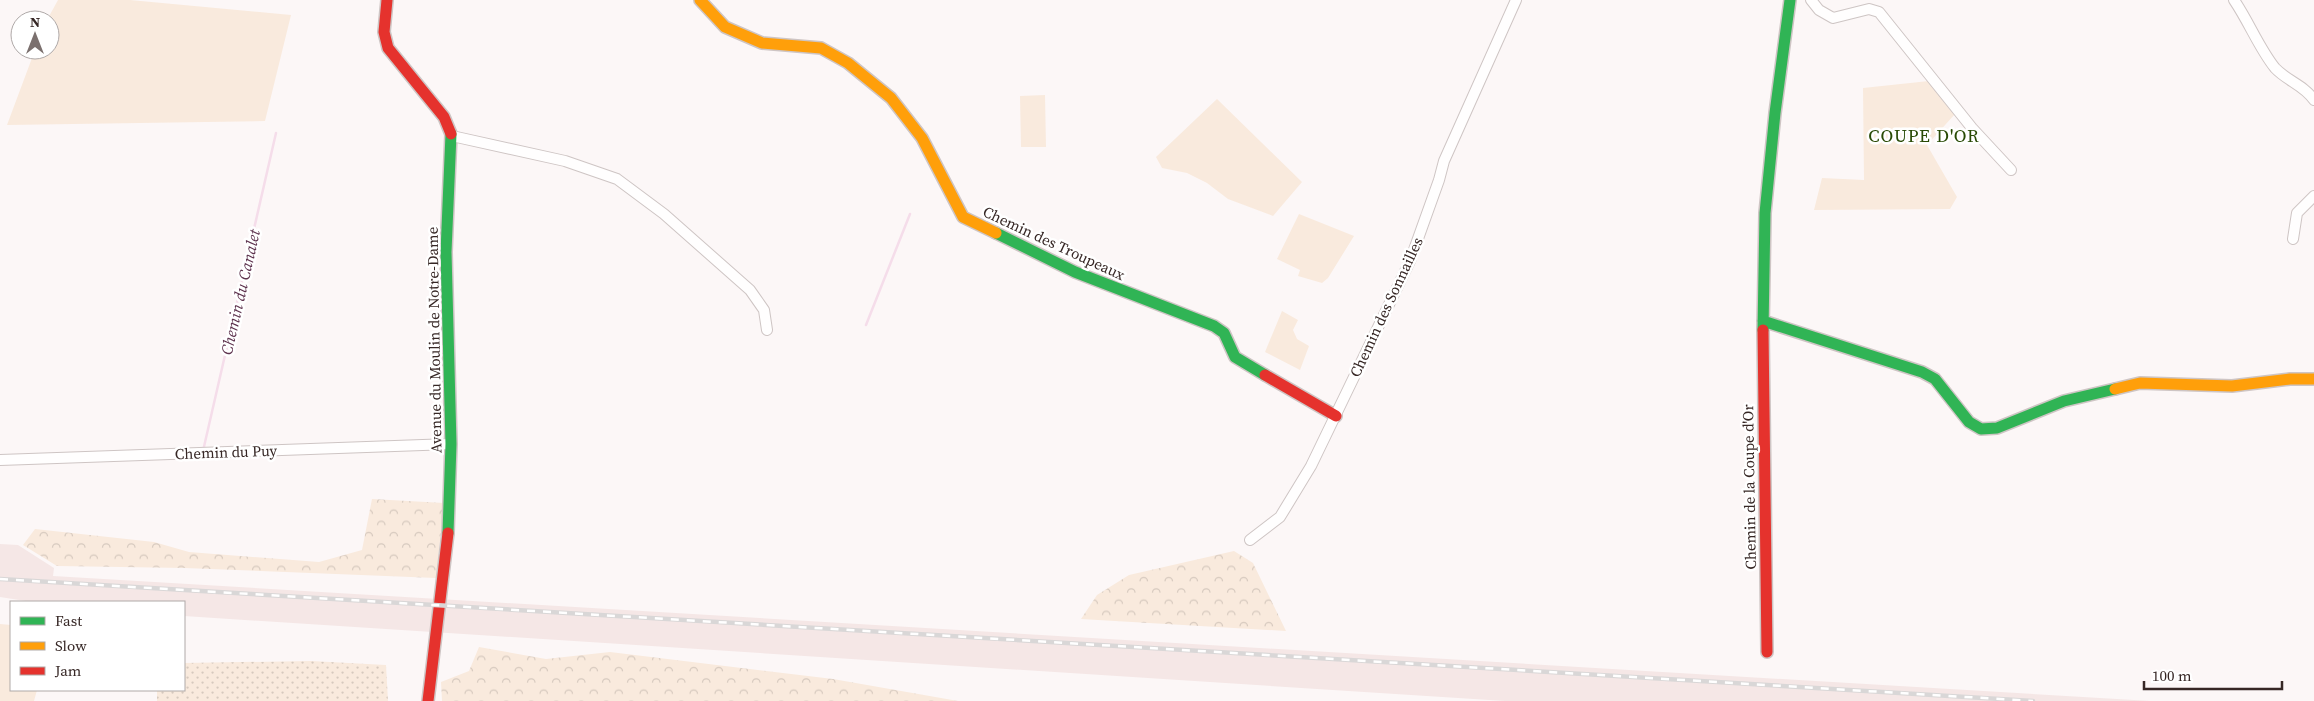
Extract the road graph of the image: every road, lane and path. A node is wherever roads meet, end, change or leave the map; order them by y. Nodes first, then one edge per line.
1 (387, 0) edge
2 (700, 0) edge
3 (1516, 0) edge
4 (1790, 0) edge
5 (1811, 0) edge
6 (2234, 0) edge
7 (2314, 100) edge
8 (452, 136) junction
9 (2011, 170) dead end
10 (2314, 196) edge
11 (2294, 239) dead end
12 (1763, 321) junction
13 (767, 330) dead end
14 (2314, 379) edge
15 (1336, 416) junction
16 (451, 444) junction
17 (0, 460) edge
18 (1250, 540) dead end
19 (1767, 652) dead end
20 (428, 701) edge

1 - 8 street, Avenue du Moulin de Notre-Dame
2 - 15 street, Chemin des Troupeaux
3 - 15 street, Chemin des Sonnailles
4 - 12 street, Chemin de la Coupe d'Or
5 - 9 street
6 - 7 street
8 - 13 street
8 - 16 street, Avenue du Moulin de Notre-Dame
10 - 11 street
12 - 14 street
12 - 19 street, Chemin de la Coupe d'Or
15 - 18 street, Chemin des Sonnailles
16 - 17 street, Chemin du Puy
16 - 20 street, Avenue du Moulin de Notre-Dame

